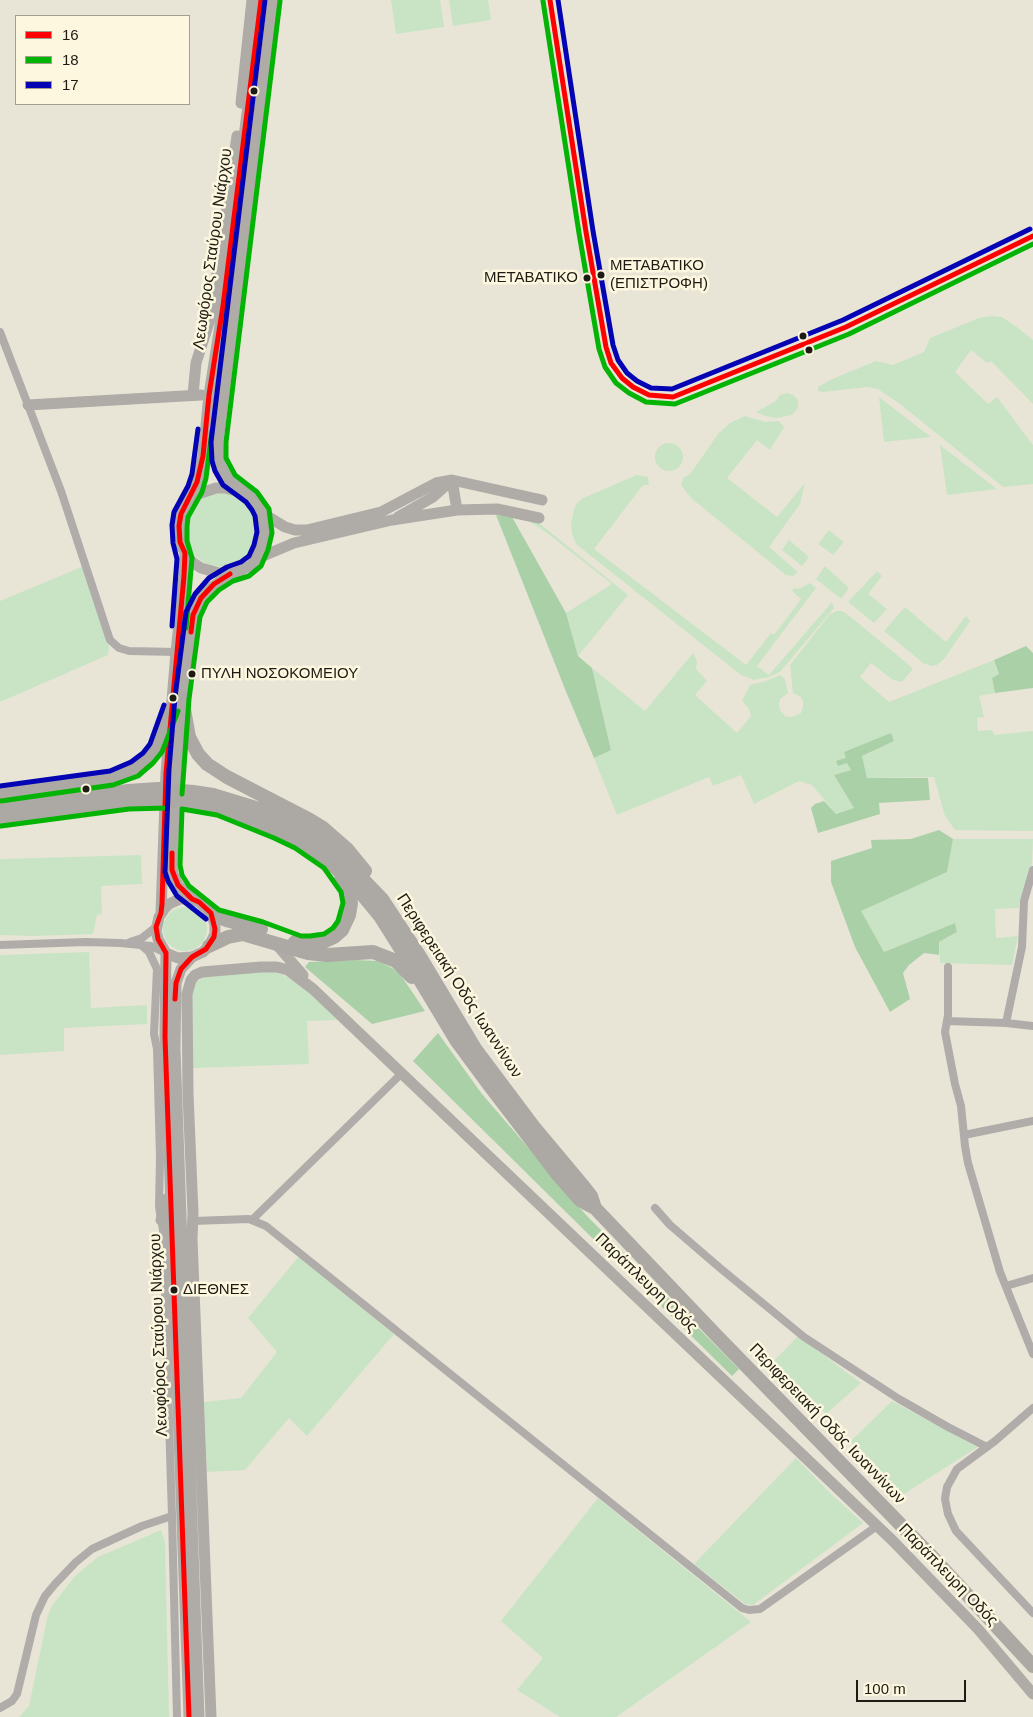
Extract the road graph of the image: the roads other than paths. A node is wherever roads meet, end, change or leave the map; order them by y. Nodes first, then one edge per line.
1 (252, 0) edge
2 (261, 0) edge
3 (273, 0) edge
4 (0, 332) edge
5 (193, 395) junction
6 (208, 395) junction
7 (28, 405) junction
8 (452, 480) junction
9 (247, 494) junction
10 (542, 500) dead end
11 (189, 501) junction
12 (457, 510) junction
13 (262, 513) junction
14 (540, 518) dead end
15 (392, 520) junction
16 (185, 553) junction
17 (256, 559) junction
18 (230, 574) junction
19 (176, 652) junction
20 (182, 698) junction
21 (171, 709) junction
22 (0, 794) edge
23 (150, 795) junction
24 (192, 797) junction
25 (0, 808) edge
26 (0, 819) edge
27 (329, 863) junction
28 (1033, 870) edge
29 (192, 899) junction
30 (382, 899) junction
31 (161, 912) junction
32 (211, 913) junction
33 (156, 927) junction
34 (1023, 933) junction
35 (1033, 934) edge
36 (120, 943) junction
37 (276, 944) junction
38 (0, 945) edge
39 (141, 945) junction
40 (209, 946) junction
41 (166, 953) junction
42 (192, 957) junction
43 (948, 967) dead end
44 (308, 985) junction
45 (431, 998) junction
46 (165, 1019) junction
47 (947, 1021) junction
48 (1006, 1023) junction
49 (1033, 1026) edge
50 (157, 1049) junction
51 (402, 1073) junction
52 (1033, 1121) edge
53 (964, 1135) junction
54 (170, 1188) junction
55 (595, 1208) junction
56 (655, 1208) dead end
57 (180, 1210) junction
58 (161, 1220) junction
59 (253, 1220) junction
60 (193, 1221) junction
61 (1033, 1278) edge
62 (1006, 1286) junction
63 (1033, 1354) edge
64 (199, 1387) junction
65 (1033, 1408) edge
66 (988, 1447) junction
67 (189, 1456) junction
68 (172, 1516) junction
69 (877, 1526) junction
70 (1033, 1613) edge
71 (1033, 1666) edge
72 (1033, 1694) edge
73 (0, 1708) edge
74 (177, 1717) edge
75 (189, 1717) edge
76 (199, 1717) edge
77 (210, 1717) edge

1 - 5 main road
2 - 6 main road, Λεωφόρος Σταύρου Νιάρχου
3 - 9 main road, Λεωφόρος Σταύρου Νιάρχου
4 - 7 street
5 - 6 main road
5 - 7 main road
6 - 11 main road, Λεωφόρος Σταύρου Νιάρχου
7 - 19 street
8 - 10 main road
8 - 12 main road
8 - 13 main road
8 - 15 main road
9 - 11 main road
9 - 13 main road, Λεωφόρος Σταύρου Νιάρχου
11 - 16 main road, Λεωφόρος Σταύρου Νιάρχου
12 - 14 main road
12 - 15 main road
13 - 17 main road
15 - 17 main road
16 - 18 main road
16 - 19 main road, Λεωφόρος Σταύρου Νιάρχου
17 - 18 main road
18 - 20 main road
19 - 21 main road, Λεωφόρος Σταύρου Νιάρχου
20 - 29 main road
20 - 30 highway
21 - 22 highway
21 - 31 main road, Λεωφόρος Σταύρου Νιάρχου
23 - 24 highway, Περιφερειακή Οδός Ιωαννίνων
23 - 25 highway, Περιφερειακή Οδός Ιωαννίνων
23 - 26 highway, Περιφερειακή Οδός Ιωαννίνων
24 - 27 highway, Περιφερειακή Οδός Ιωαννίνων
24 - 30 highway, Περιφερειακή Οδός Ιωαννίνων
27 - 32 highway
27 - 45 highway, Περιφερειακή Οδός Ιωαννίνων
28 - 34 street
29 - 31 main road
29 - 32 main road
30 - 55 highway, Περιφερειακή Οδός Ιωαννίνων
31 - 33 main road
32 - 40 main road
33 - 36 street
33 - 41 main road
34 - 35 street
34 - 48 street
36 - 38 street
36 - 39 street
37 - 40 highway
37 - 44 main road
37 - 45 highway
39 - 41 street
39 - 50 street
40 - 42 main road
41 - 42 main road
41 - 46 main road, Λεωφόρος Σταύρου Νιάρχου
42 - 57 main road, Λεωφόρος Σταύρου Νιάρχου
43 - 47 street
44 - 51 main road, Παράπλευρη Οδός
44 - 60 main road, Παράπλευρη Οδός
45 - 55 highway, Περιφερειακή Οδός Ιωαννίνων
46 - 50 main road
46 - 54 main road, Λεωφόρος Σταύρου Νιάρχου
47 - 48 street
47 - 53 street
48 - 49 street
50 - 58 street
51 - 59 street
51 - 69 main road, Παράπλευρη Οδός
52 - 53 street
53 - 62 street
54 - 58 main road
54 - 75 main road, Λεωφόρος Σταύρου Νιάρχου
55 - 71 highway, Περιφερειακή Οδός Ιωαννίνων
56 - 66 street
57 - 60 main road
57 - 67 main road, Λεωφόρος Σταύρου Νιάρχου
58 - 68 street
59 - 60 street
59 - 69 street
60 - 64 main road
61 - 62 street
62 - 63 street
64 - 67 main road
64 - 77 main road
65 - 66 street
66 - 70 street
67 - 76 main road, Λεωφόρος Σταύρου Νιάρχου
68 - 73 street
68 - 74 street
69 - 72 main road, Παράπλευρη Οδός

